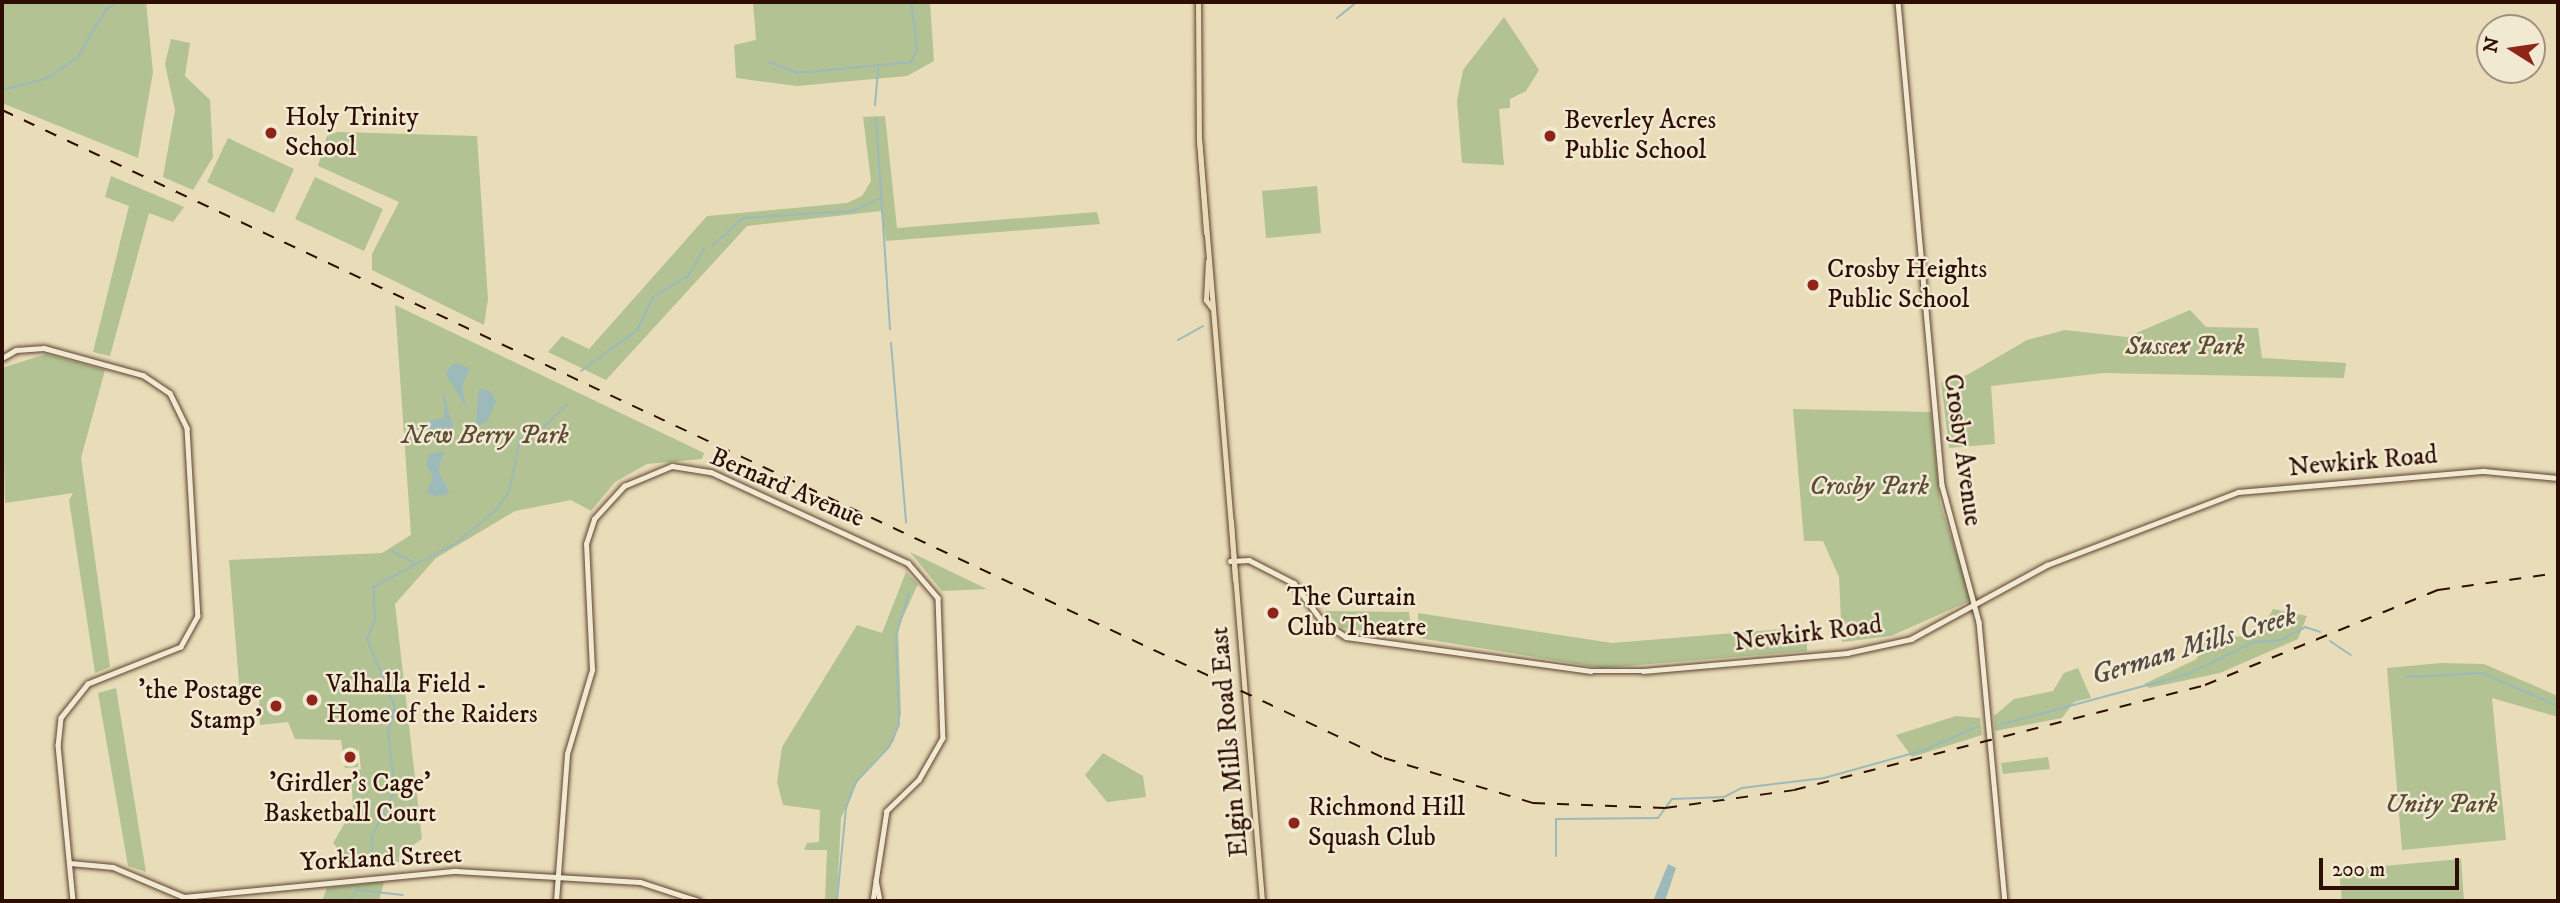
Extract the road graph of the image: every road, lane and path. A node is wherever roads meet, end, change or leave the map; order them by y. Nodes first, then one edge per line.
1 (1198, 2) edge
2 (1899, 2) edge
3 (2, 358) edge
4 (2558, 478) edge
5 (1231, 521) junction
6 (1230, 561) junction
7 (1238, 562) junction
8 (1235, 580) junction
9 (1976, 606) junction
10 (70, 863) junction
11 (554, 877) junction
12 (876, 880) junction
13 (73, 901) edge
14 (556, 901) edge
15 (699, 901) edge
16 (873, 901) edge
17 (880, 901) edge
18 (1262, 901) edge
19 (2005, 901) edge

1 - 5 main road, Elgin Mills Road East
2 - 9 street, Crosby Avenue
3 - 10 street
4 - 9 street, Newkirk Road
5 - 6 main road, Elgin Mills Road East
5 - 7 main road, Elgin Mills Road East
6 - 7 street, Newkirk Road
6 - 8 main road, Elgin Mills Road East
7 - 8 main road, Elgin Mills Road East
7 - 9 street, Newkirk Road
8 - 18 main road, Elgin Mills Road East
9 - 19 street, Crosby Avenue
10 - 11 street, Yorkland Street
10 - 13 street
11 - 12 street, Bernard Avenue
11 - 14 street, Bernard Avenue
11 - 15 street, Yorkland Street
12 - 16 street, Bernard Avenue
12 - 17 street, Bernard Avenue

